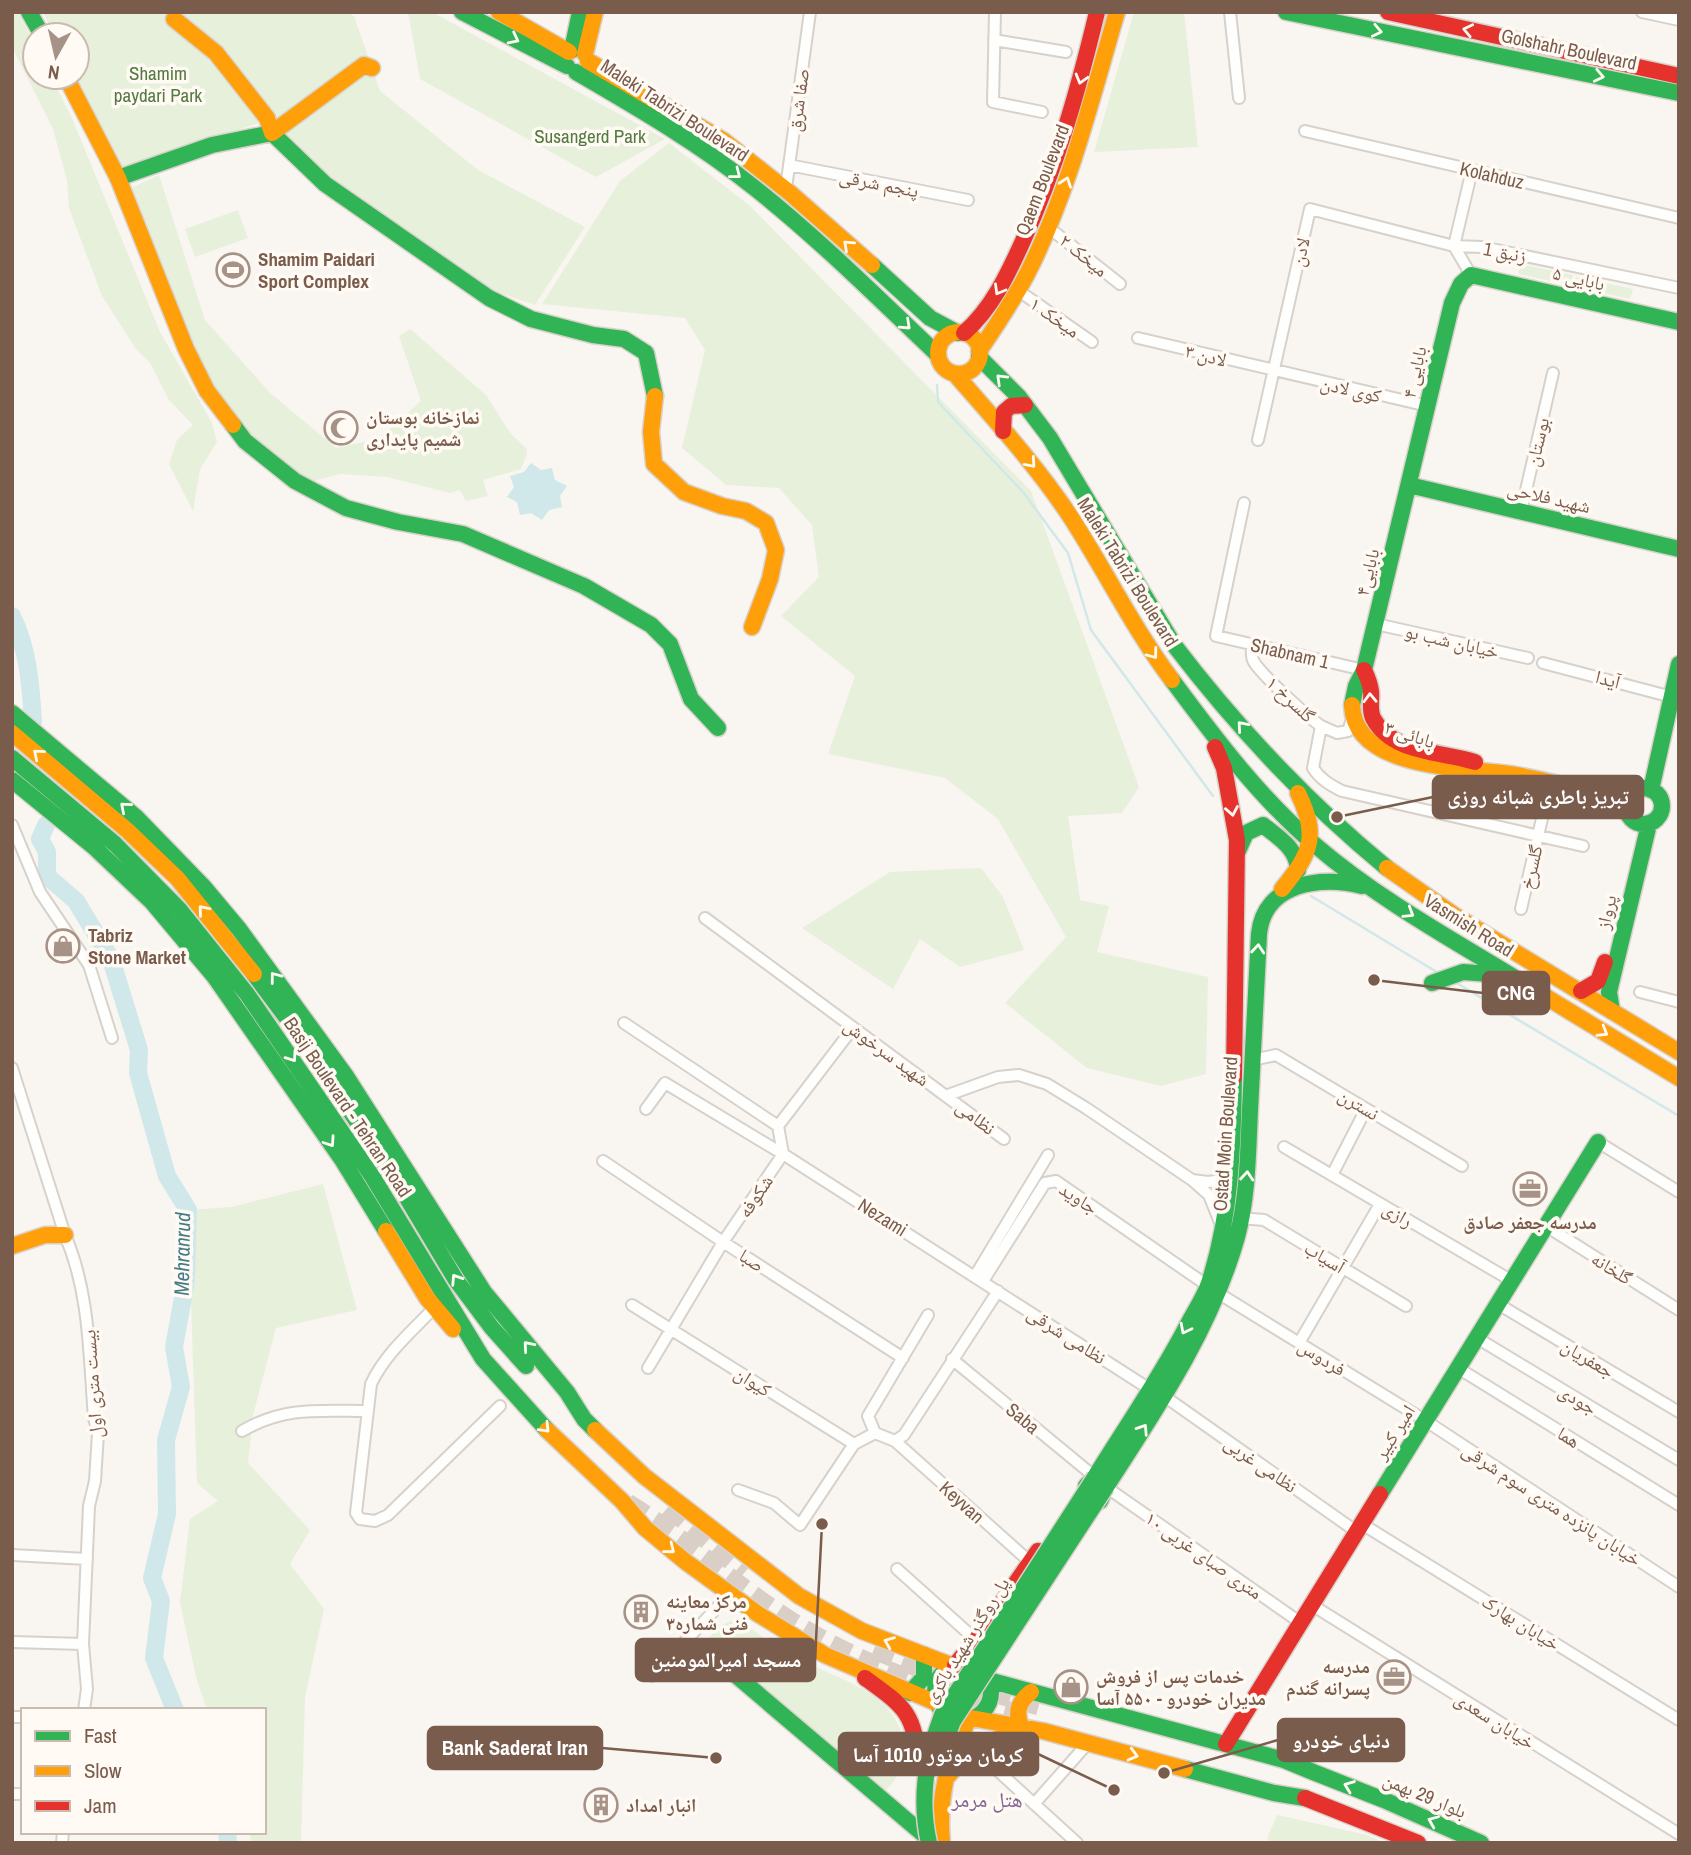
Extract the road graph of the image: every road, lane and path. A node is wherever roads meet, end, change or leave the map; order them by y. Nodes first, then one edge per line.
1 (462, 12) edge
2 (499, 12) edge
3 (580, 12) edge
4 (595, 12) edge
5 (810, 12) edge
6 (995, 12) edge
7 (1116, 12) edge
8 (1230, 12) edge
9 (1286, 12) edge
10 (1388, 12) edge
11 (1642, 12) edge
12 (1097, 13) edge
13 (174, 19) dead end
14 (1679, 20) edge
15 (994, 40) junction
16 (1066, 52) dead end
17 (576, 59) junction
18 (372, 68) dead end
19 (1679, 76) edge
20 (73, 91) edge
21 (1679, 93) edge
22 (1238, 98) dead end
23 (1042, 112) dead end
24 (1305, 131) dead end
25 (272, 133) junction
26 (789, 165) junction
27 (1472, 170) junction
28 (118, 178) junction
29 (786, 188) junction
30 (968, 200) dead end
31 (1679, 218) edge
32 (1048, 227) junction
33 (1454, 246) junction
34 (1471, 275) junction
35 (1120, 284) dead end
36 (1679, 288) edge
37 (1019, 291) junction
38 (1679, 322) edge
39 (961, 333) junction
40 (1138, 338) dead end
41 (1092, 342) dead end
42 (979, 354) junction
43 (938, 355) junction
44 (1273, 371) junction
45 (1553, 373) dead end
46 (954, 374) junction
47 (1026, 405) junction
48 (1428, 406) junction
49 (1003, 431) junction
50 (1258, 440) dead end
51 (1409, 485) junction
52 (1244, 503) dead end
53 (1521, 512) junction
54 (1679, 549) edge
55 (1376, 624) junction
56 (752, 626) dead end
57 (1252, 644) junction
58 (1528, 658) dead end
59 (1543, 663) dead end
60 (1679, 664) edge
61 (1364, 670) junction
62 (1672, 697) junction
63 (12, 713) edge
64 (1353, 716) junction
65 (1205, 724) junction
66 (1321, 726) junction
67 (718, 728) dead end
68 (12, 733) edge
69 (12, 758) edge
70 (1503, 773) junction
71 (1289, 779) junction
72 (12, 780) edge
73 (1550, 784) junction
74 (1651, 790) junction
75 (1627, 800) junction
76 (1662, 808) junction
77 (1679, 812) edge
78 (1643, 823) junction
79 (12, 825) edge
80 (1538, 835) junction
81 (1314, 844) joint
82 (1583, 846) dead end
83 (1236, 855) junction
84 (1297, 870) junction
85 (1371, 889) junction
86 (1266, 908) junction
87 (1521, 909) dead end
88 (705, 918) dead end
89 (1518, 981) junction
90 (1432, 983) dead end
91 (1581, 991) junction
92 (1640, 992) dead end
93 (1679, 1003) edge
94 (1612, 1011) junction
95 (624, 1023) dead end
96 (853, 1028) junction
97 (111, 1038) dead end
98 (1679, 1052) edge
99 (1252, 1060) junction
100 (12, 1068) edge
101 (1679, 1078) edge
102 (947, 1096) junction
103 (646, 1109) dead end
104 (1366, 1109) junction
105 (778, 1126) junction
106 (1004, 1139) dead end
107 (1598, 1142) joint
108 (1284, 1147) dead end
109 (783, 1154) junction
110 (1048, 1155) dead end
111 (603, 1161) dead end
112 (1462, 1166) dead end
113 (1232, 1167) junction
114 (1332, 1175) junction
115 (1192, 1180) junction
116 (1679, 1192) edge
117 (1380, 1204) junction
118 (1240, 1218) junction
119 (1546, 1226) junction
120 (1223, 1231) junction
121 (65, 1235) junction
122 (723, 1242) junction
123 (12, 1246) edge
124 (1344, 1269) junction
125 (979, 1278) junction
126 (1512, 1281) junction
127 (1213, 1290) junction
128 (998, 1291) junction
129 (1498, 1304) junction
130 (632, 1305) dead end
131 (1406, 1306) dead end
132 (435, 1307) junction
133 (1679, 1310) edge
134 (928, 1315) dead end
135 (671, 1330) junction
136 (1477, 1338) junction
137 (1299, 1343) junction
138 (903, 1358) junction
139 (483, 1359) junction
140 (952, 1359) junction
141 (648, 1368) dead end
142 (1458, 1368) junction
143 (1158, 1393) junction
144 (500, 1406) dead end
145 (368, 1411) junction
146 (1679, 1412) edge
147 (584, 1419) junction
148 (1426, 1421) junction
149 (242, 1431) dead end
150 (875, 1433) junction
151 (895, 1441) junction
152 (854, 1444) junction
153 (1679, 1460) edge
154 (1101, 1482) junction
155 (738, 1490) dead end
156 (1679, 1505) edge
157 (1360, 1528) junction
158 (12, 1555) edge
159 (87, 1559) junction
160 (1030, 1562) junction
161 (897, 1569) dead end
162 (1679, 1587) edge
163 (730, 1594) junction
164 (1312, 1605) junction
165 (1301, 1623) junction
166 (976, 1640) junction
167 (12, 1642) edge
168 (83, 1644) junction
169 (712, 1655) dead end
170 (924, 1655) junction
171 (845, 1664) junction
172 (954, 1666) junction
173 (652, 1676) dead end
174 (988, 1679) junction
175 (1031, 1692) junction
176 (910, 1693) junction
177 (940, 1706) junction
178 (84, 1708) edge
179 (970, 1719) junction
180 (1679, 1720) edge
181 (1021, 1726) junction
182 (1043, 1731) junction
183 (1088, 1743) junction
184 (1226, 1744) junction
185 (918, 1764) junction
186 (997, 1770) dead end
187 (943, 1784) junction
188 (1034, 1804) junction
189 (1679, 1834) edge
190 (926, 1840) edge
191 (941, 1843) edge
192 (1077, 1843) edge
193 (1418, 1843) edge
194 (1481, 1843) edge

1 -> 17 main road, Maleki Tabrizi Boulevard
2 - 17 main road, Maleki Tabrizi Boulevard
3 - 17 main road
4 - 17 main road
5 - 26 street, صفا شرق
6 - 15 street
32 -> 7 main road, Qaem Boulevard
8 - 22 street
9 -> 21 main road, Golshahr Boulevard
19 -> 10 main road, Golshahr Boulevard
11 - 14 street
12 -> 39 main road, Qaem Boulevard
13 - 25 main road
15 - 16 street
15 - 23 street
17 - 29 main road, Maleki Tabrizi Boulevard
17 -> 43 main road, Maleki Tabrizi Boulevard
18 - 25 main road
20 - 28 main road
24 - 27 street, Kolahduz
25 - 28 main road
25 - 56 main road
26 - 29 street, صفا شرق
26 - 30 street, پنجم شرقی
27 - 31 street, Kolahduz
27 - 33 street
28 - 67 main road
39 -> 29 main road, Maleki Tabrizi Boulevard
32 - 35 street, میخک ۲
32 - 37 main road, Qaem Boulevard
33 - 34 street
33 - 36 street, زنبق 1
33 - 44 street, لادن
34 - 38 main road, ۵ بابایی
34 - 48 main road, بابایی ۴
37 - 41 street, میخک ۱
37 - 42 main road, Qaem Boulevard
39 - 42 main road
39 - 43 main road
40 - 44 street, لادن ۳
42 - 46 main road
47 -> 42 main road, Maleki Tabrizi Boulevard
43 - 46 main road
44 - 48 street, کوی لادن
44 - 50 street, لادن
45 - 53 street, بوستان
46 - 49 main road, Maleki Tabrizi Boulevard
47 - 49 main road
71 -> 47 main road, Maleki Tabrizi Boulevard
48 - 51 main road, بابایی ۴
49 -> 65 main road, Maleki Tabrizi Boulevard
51 - 53 main road, شهید فلاحی
51 - 55 main road, بابایی۴
52 - 57 street, Shabnam 1
53 - 54 main road, شهید فلاحی
55 - 58 street, خیابان شب بو
55 - 61 main road, بابایی۴
57 - 61 street, Shabnam 1
57 - 66 street, گلسرخ ۱
59 - 62 street, آیدا
60 - 62 main road
61 - 64 main road
70 -> 61 main road, بابائی ۳
62 - 74 main road
147 -> 63 main road
64 - 66 street
64 - 70 main road, بابائی ۳
65 - 81 main road, Maleki Tabrizi Boulevard
65 -> 83 main road, Ostad Moin Boulevard
66 - 80 street, گلسرخ ۱
147 -> 68 main road, Basij Boulevard - Tehran Road
69 -> 139 main road, Basij Boulevard - Tehran Road
70 - 73 main road, بابائی ۳
71 - 84 main road
71 - 91 main road, Vasmish Road
72 -> 132 main road
73 - 75 main road, بابائی ۳
73 - 80 street, گلسرخ
74 - 75 main road
74 - 76 main road
75 - 78 main road
76 - 77 main road
76 - 78 main road
78 - 91 main road, پرواز
78 - 94 main road, پرواز
79 - 97 street
80 - 82 street
80 - 87 street, گلسرخ
81 - 85 main road, Vasmish Road
83 - 84 main road
83 - 113 main road, Ostad Moin Boulevard
84 - 86 main road
85 - 86 main road
85 -> 89 main road, Vasmish Road
99 -> 86 main road, Ostad Moin Boulevard
88 - 96 street, شهید سرخوش
89 - 90 main road
89 -> 101 main road, Vasmish Road
91 - 94 main road, Vasmish Road
92 - 93 street
94 - 98 main road, Vasmish Road
95 - 105 street
96 - 102 street, شهید سرخوش
96 - 105 street
99 - 104 street, نسترن
118 -> 99 main road, Ostad Moin Boulevard
100 - 121 street, بیست متری اول
102 - 106 street, نظامی
102 - 115 street, شهید سرخوش
103 - 109 street
104 - 112 street, نسترن
104 - 114 street
105 - 109 street, شکوفه
107 - 116 street
107 - 119 main road, امیر کبیر
108 - 114 street, رازی
109 - 122 street, شکوفه
109 - 125 street, Nezami
110 - 125 street
111 - 122 street, صبا
113 - 115 street
113 - 120 main road, Ostad Moin Boulevard
114 - 117 street, رازی
115 - 120 street, شهید سرخوش
117 - 124 street
117 - 126 street, رازی
118 - 124 street, آسیاب
118 - 127 main road, Ostad Moin Boulevard
119 - 126 main road, امیر کبیر
119 - 133 street, گلخانه
120 - 127 main road, Ostad Moin Boulevard
121 - 123 main road
121 - 159 street, بیست متری اول
122 - 135 street, شکوفه
122 - 138 street, صبا
124 - 131 street, آسیاب
124 - 137 street
125 - 127 street, جاوید
125 - 128 street, نظامی شرقی
126 - 129 main road, امیر کبیر
127 - 137 street, فردوس
127 - 143 main road, Ostad Moin Boulevard
128 - 140 street
128 - 143 street, نظامی شرقی
129 - 136 main road, امیر کبیر
129 - 146 street, جعفریان
130 - 135 street, کیوان
132 - 139 main road
132 - 145 street
134 - 138 street
135 - 141 street, شکوفه
135 - 152 street, کیوان
136 - 142 main road, امیر کبیر
136 - 153 street, جودی
137 - 148 street, فردوس
138 - 150 street
139 -> 163 main road, Basij Boulevard - Tehran Road
140 - 151 street
140 - 154 street, Saba
142 - 148 main road, امیر کبیر
142 - 156 street, هما
143 - 154 main road, Ostad Moin Boulevard
143 - 157 street, نظامی غربی
144 - 145 street
145 - 149 street
170 -> 147 main road
148 - 157 main road, امیر کبیر
148 - 162 street, خیابان پانزده متری سوم شرقی
150 - 151 street
150 - 152 street
151 - 160 street, Keyvan
152 - 155 street
154 - 160 main road
154 - 165 street, ۱۰ متری صبای غربی
154 - 174 main road
154 - 190 main road, پل روگذر شهید باکری, bridge
154 - 191 main road, پل روگذر شهید باکری, bridge
157 - 164 main road, امیر کبیر
157 - 180 street, خیابان بهارک
158 - 159 street
159 - 168 street, بیست متری اول
160 - 166 main road
161 - 166 street
163 - 171 main road, Basij Boulevard - Tehran Road
163 - 173 street
164 - 165 main road, امیر کبیر
164 - 189 street, خیابان سعدی
165 - 184 main road, امیر کبیر
166 - 172 main road
167 - 168 street
168 - 178 street, بیست متری اول
169 - 190 main road
170 - 172 main road
170 - 176 main road
171 - 176 main road
171 - 185 main road
172 - 174 main road
172 - 177 main road
174 - 175 main road, بلوار 29 بهمن
174 - 179 main road
175 - 181 main road
175 - 184 main road, بلوار 29 بهمن
176 - 177 main road
177 - 179 main road
177 - 185 main road
179 - 181 main road
179 - 187 main road
181 - 182 main road
182 - 183 main road
182 - 187 main road
183 - 188 street
183 -> 193 main road
194 -> 184 main road, بلوار 29 بهمن
185 - 190 main road
186 - 188 street
187 - 191 main road
188 - 192 street

